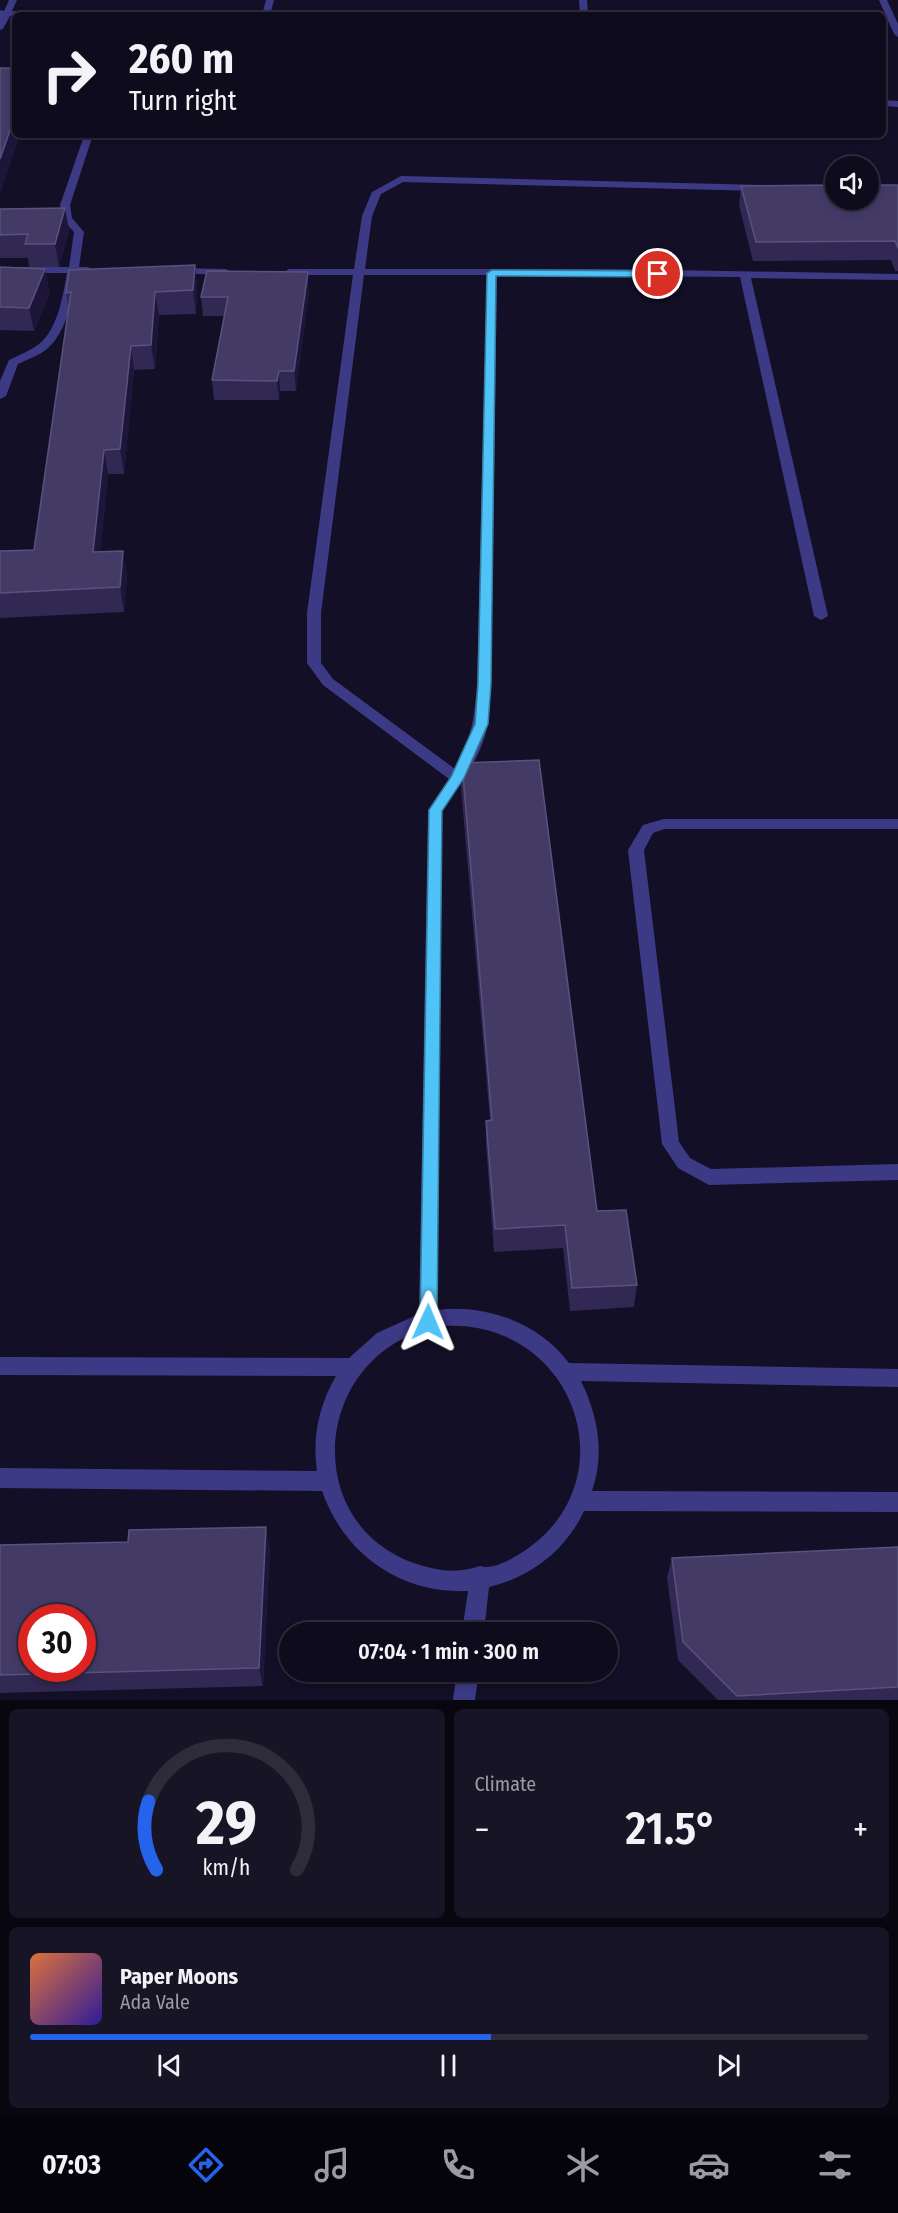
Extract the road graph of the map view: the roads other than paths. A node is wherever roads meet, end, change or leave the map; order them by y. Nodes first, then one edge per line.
1 (13, 0) edge
2 (883, 0) edge
3 (4, 13) edge
4 (0, 27) edge
5 (898, 32) edge
6 (87, 138) dead end
7 (777, 188) edge
8 (0, 270) edge
9 (75, 270) junction
10 (102, 270) edge
11 (161, 271) edge
12 (243, 272) edge
13 (278, 272) edge
14 (359, 273) junction
15 (492, 273) junction
16 (745, 276) junction
17 (898, 277) edge
18 (0, 396) edge
19 (821, 616) dead end
20 (457, 778) junction
21 (898, 824) edge
22 (898, 1172) edge
23 (428, 1322) junction
24 (0, 1366) edge
25 (353, 1367) junction
26 (567, 1372) junction
27 (898, 1378) edge
28 (0, 1478) edge
29 (327, 1481) junction
30 (581, 1501) junction
31 (898, 1502) edge
32 (480, 1576) junction
33 (474, 1622) edge
34 (467, 1682) edge
35 (465, 1700) edge

1 - 3 street
2 - 5 street
3 - 4 street
6 - 9 street
7 - 14 street
8 - 9 street
9 - 10 street
9 - 18 street
11 - 12 street
13 - 14 street
14 - 15 street
14 - 20 street
15 - 16 street
15 - 20 street
16 - 17 street
16 - 19 street
20 - 23 street
21 - 22 street
23 - 25 street
23 - 26 street
24 - 25 street
25 - 29 street
26 - 27 street
26 - 30 street
28 - 29 street
29 - 32 street
30 - 31 street
30 - 32 street
32 - 33 street
34 - 35 street

